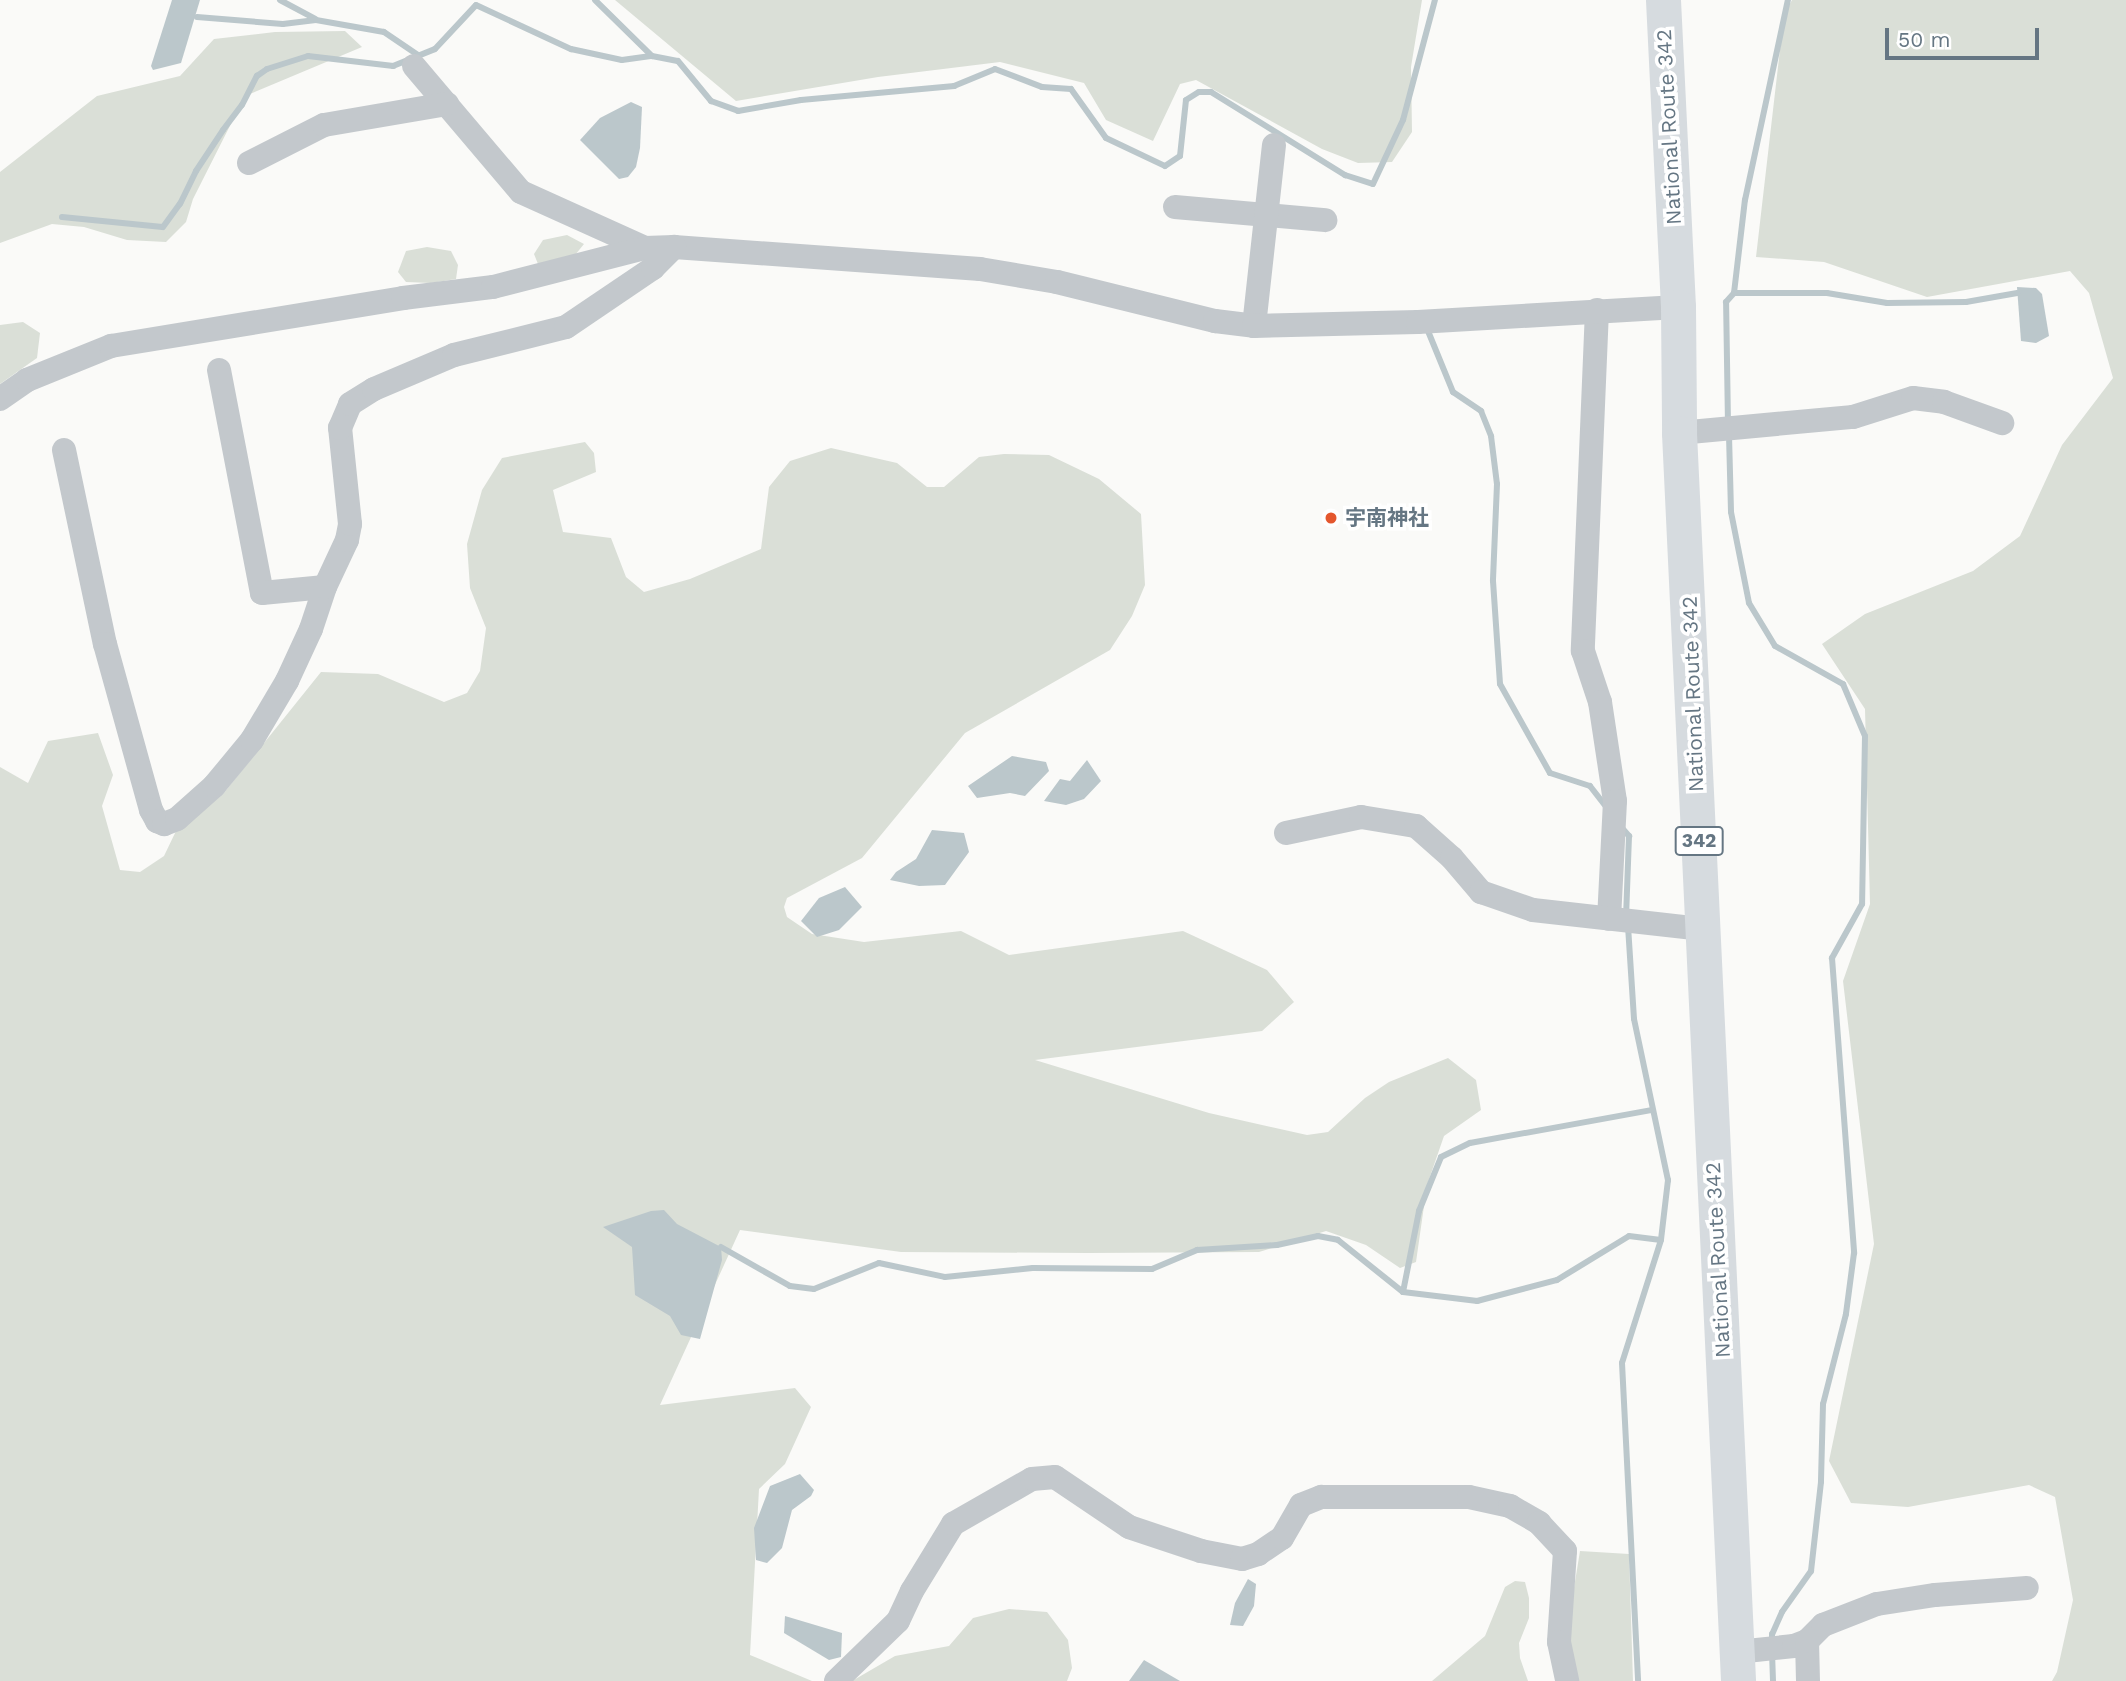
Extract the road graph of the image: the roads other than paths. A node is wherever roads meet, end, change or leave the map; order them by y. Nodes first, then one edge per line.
1 (1664, 0) edge
2 (414, 66) dead end
3 (447, 104) junction
4 (1274, 145) dead end
5 (249, 163) dead end
6 (1175, 207) dead end
7 (1266, 215) junction
8 (1325, 220) dead end
9 (674, 247) junction
10 (645, 248) junction
11 (1678, 307) junction
12 (1597, 310) junction
13 (1254, 326) junction
14 (219, 370) dead end
15 (0, 399) edge
16 (2002, 423) dead end
17 (1679, 433) junction
18 (64, 450) dead end
19 (325, 587) junction
20 (1286, 833) dead end
21 (1609, 919) junction
22 (1703, 929) junction
23 (2027, 1588) dead end
24 (1807, 1641) junction
25 (1737, 1667) edge
26 (836, 1681) edge
27 (1567, 1681) edge
28 (1808, 1681) edge

1 - 11 highway, National Route 342 / 342
2 - 3 street
3 - 5 street
3 - 10 street
4 - 7 street
6 - 7 street
7 - 8 street
7 - 13 street
9 - 10 street
9 - 13 street
9 - 19 street
10 - 15 street
11 - 12 street
11 - 17 highway, National Route 342 / 342
12 - 13 street
12 - 21 street
14 - 19 street
16 - 17 street
17 - 22 highway, National Route 342 / 342
18 - 19 street
20 - 21 street
21 - 22 street
22 - 25 highway, National Route 342 / 342
23 - 24 street
24 - 25 street
24 - 28 street
26 - 27 street

